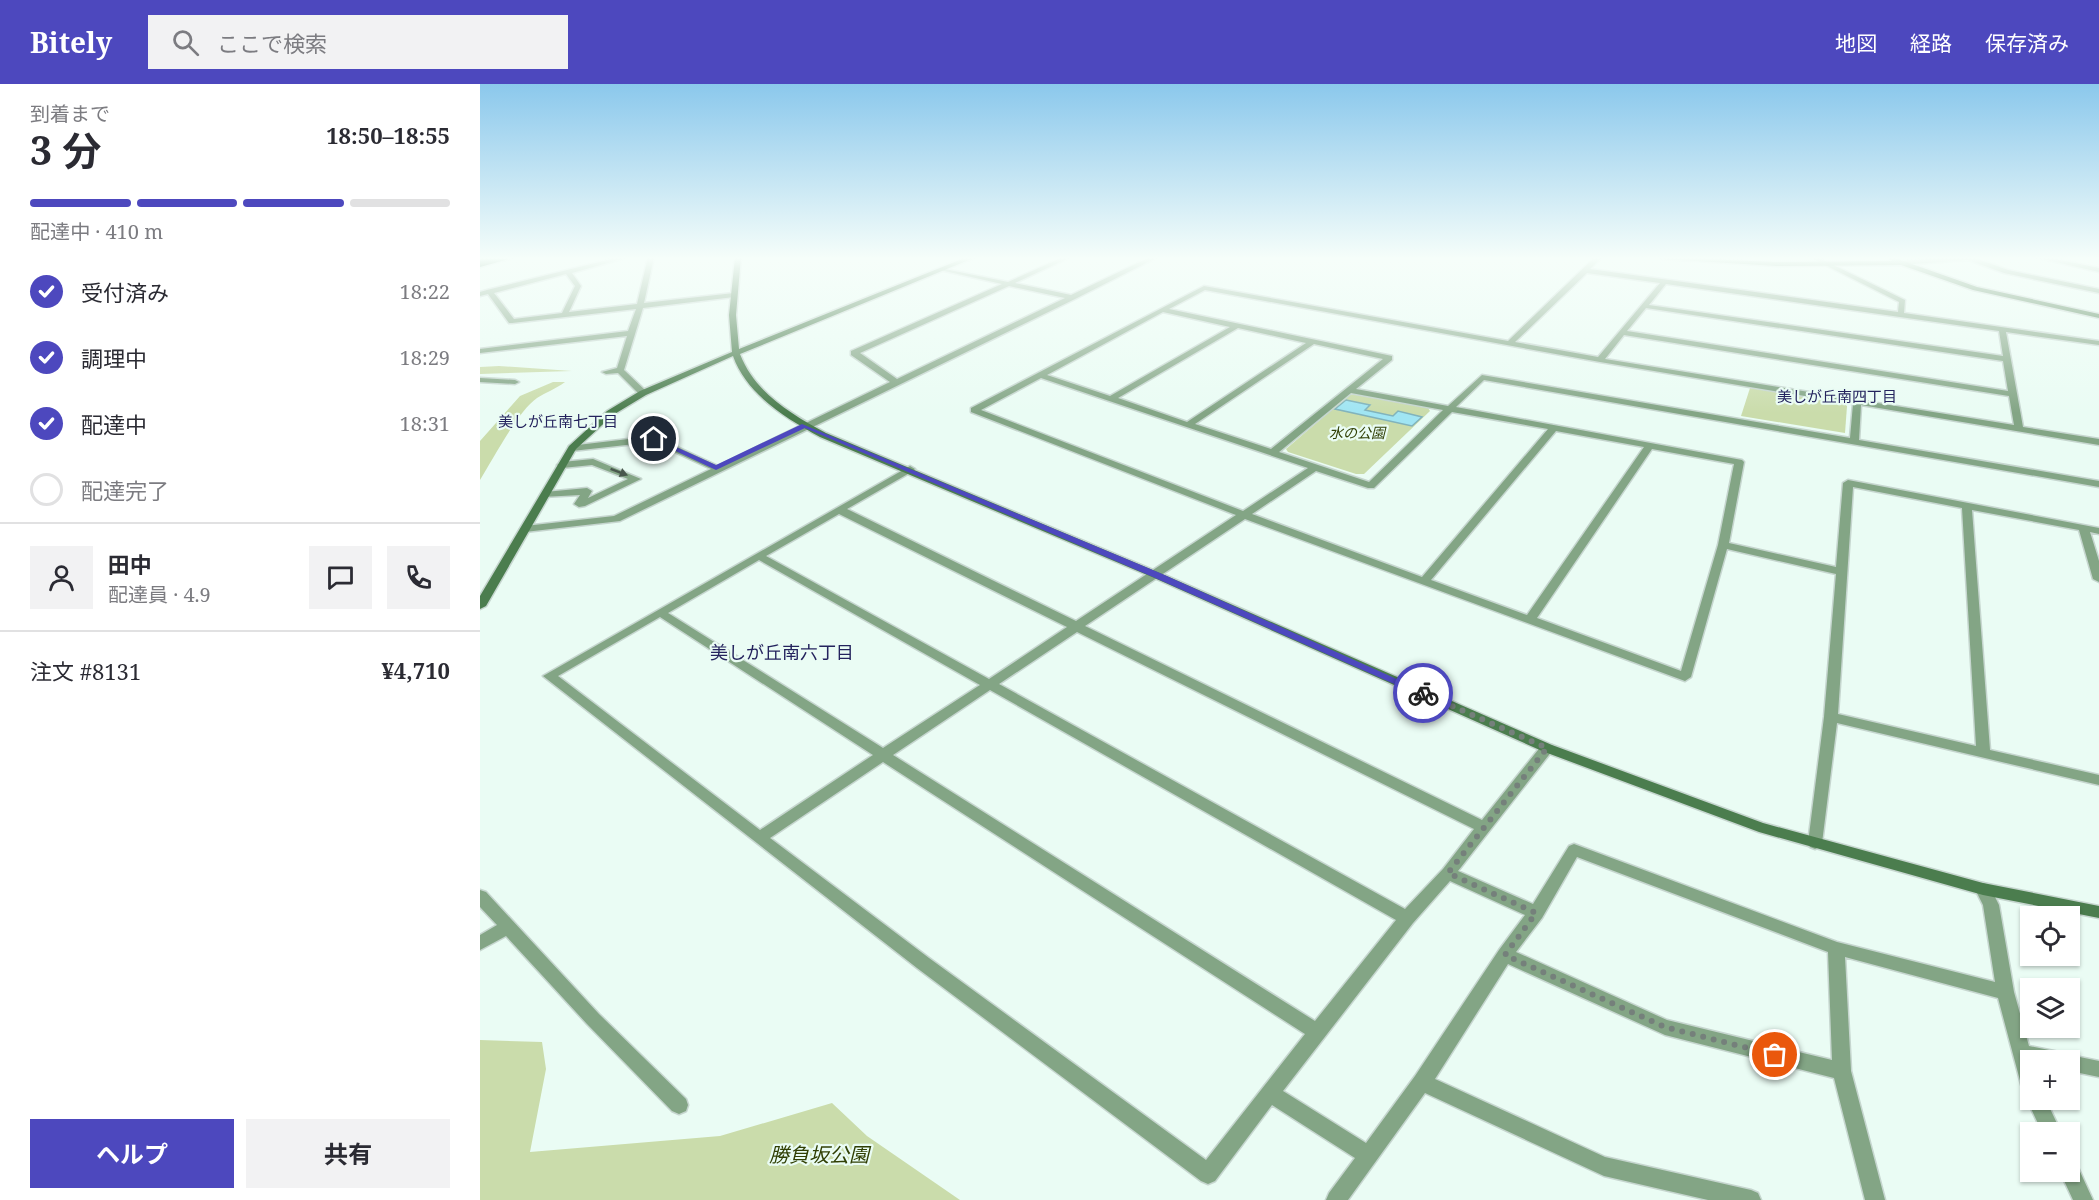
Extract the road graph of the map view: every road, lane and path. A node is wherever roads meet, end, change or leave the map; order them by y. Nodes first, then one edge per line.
1 (503, 309) edge
2 (568, 309) edge
3 (612, 309) edge
4 (639, 309) edge
5 (734, 309) edge
6 (844, 309) edge
7 (953, 309) edge
8 (1050, 309) edge
9 (1319, 309) edge
10 (1547, 309) edge
11 (1642, 309) edge
12 (1665, 309) edge
13 (1866, 309) edge
14 (1902, 309) edge
15 (2067, 309) edge
16 (1162, 310) joint
17 (566, 314) junction
18 (1901, 314) junction
19 (2099, 316) edge
20 (1236, 326) junction
21 (2002, 329) junction
22 (630, 333) junction
23 (1623, 333) junction
24 (1312, 342) junction
25 (2096, 343) edge
26 (1509, 344) junction
27 (480, 351) edge
28 (736, 353) junction
29 (2099, 355) edge
30 (2008, 359) junction
31 (1599, 360) junction
32 (620, 370) junction
33 (606, 372) dead end
34 (1040, 375) junction
35 (480, 380) edge
36 (515, 382) dead end
37 (895, 382) junction
38 (1349, 390) junction
39 (643, 393) junction
40 (2013, 394) junction
41 (1111, 399) junction
42 (1857, 402) junction
43 (1452, 408) junction
44 (805, 425) junction
45 (1188, 425) junction
46 (1553, 429) junction
47 (2019, 429) junction
48 (1854, 442) junction
49 (2099, 442) edge
50 (1649, 447) junction
51 (572, 448) junction
52 (1271, 453) junction
53 (562, 465) junction
54 (716, 468) junction
55 (910, 469) junction
56 (1313, 469) junction
57 (2099, 484) edge
58 (545, 495) junction
59 (1967, 505) junction
60 (840, 510) junction
61 (1244, 515) junction
62 (525, 529) junction
63 (2084, 529) junction
64 (2099, 531) edge
65 (1723, 545) junction
66 (759, 556) junction
67 (1842, 573) junction
68 (1156, 575) junction
69 (2099, 579) edge
70 (1424, 581) junction
71 (480, 606) edge
72 (661, 613) junction
73 (1529, 621) junction
74 (1078, 626) junction
75 (989, 685) junction
76 (1831, 717) junction
77 (1547, 748) junction
78 (1983, 753) junction
79 (883, 754) junction
80 (2099, 780) edge
81 (1483, 827) junction
82 (760, 837) junction
83 (1815, 843) junction
84 (1448, 873) junction
85 (1983, 889) junction
86 (480, 896) edge
87 (2099, 912) edge
88 (1536, 913) junction
89 (1407, 918) junction
90 (509, 926) junction
91 (480, 943) edge
92 (1836, 948) junction
93 (1505, 955) junction
94 (2005, 992) junction
95 (1317, 1032) junction
96 (2022, 1050) edge
97 (2080, 1065) edge
98 (2099, 1068) edge
99 (1842, 1071) junction
100 (1422, 1082) junction
101 (1270, 1094) junction
102 (679, 1105) dead end
103 (1367, 1155) junction
104 (2075, 1182) edge
105 (1336, 1200) edge
106 (1751, 1200) edge
107 (1875, 1200) edge
108 (2083, 1200) edge

1 - 17 street
2 - 17 street
3 - 17 street
4 - 22 street
5 - 28 street
6 - 28 street
7 - 37 street
8 - 37 street
9 - 26 street
10 - 26 street
11 - 23 street
12 - 30 street
13 - 18 street
14 - 18 street
15 - 19 street
16 - 20 street
16 - 34 street
18 - 21 street
20 - 24 street
20 - 41 street
21 - 25 street
21 - 30 street
22 - 27 street
22 - 32 street
23 - 31 street
23 - 40 street
24 - 38 street
24 - 45 street
25 - 29 street
26 - 31 street
28 - 39 street
28 - 44 street
30 - 40 street
31 - 42 street
32 - 33 street
32 - 39 street
34 - 41 street
34 - 61 street
35 - 36 street
37 - 44 street
38 - 43 street
38 - 52 street
39 - 51 street
40 - 47 street
41 - 45 street
42 - 47 street
42 - 48 street
43 - 46 street
43 - 48 street
43 - 56 street
44 - 54 street
44 - 55 street
45 - 52 street
46 - 50 street
46 - 70 street
47 - 49 street
48 - 57 street
50 - 65 street
50 - 73 street
51 - 53 street
51 - 54 street
52 - 56 street
53 - 58 street
53 -> 58 street
54 - 62 street
55 - 60 street
55 - 68 street
56 - 61 street
58 - 62 street
59 - 63 street
59 - 67 street
59 - 78 street
60 - 66 street
60 - 74 street
61 - 68 street
61 - 70 street
62 - 71 street
63 - 64 street
63 - 69 street
65 - 67 street
65 - 73 street
66 - 72 street
66 - 75 street
67 - 76 street
68 - 74 street
68 - 77 street
70 - 73 street
72 - 79 street
72 - 82 street
74 - 75 street
74 - 81 street
75 - 79 street
75 - 89 street
76 - 78 street
76 - 83 street
77 - 81 street
77 - 83 street
78 - 80 street
79 - 82 street
79 - 95 street
81 - 84 street
82 - 101 street
83 - 85 street
84 - 88 street
84 - 89 street
85 - 87 street
85 - 94 street
86 - 90 street
88 - 92 street
88 - 93 street
89 - 95 street
90 - 91 street
90 - 102 street
92 - 94 street
92 - 99 street
93 - 99 street
93 - 100 street
94 - 96 street
95 - 101 street
97 - 98 street
99 - 107 street
100 - 103 street
100 - 106 street
101 - 103 street
103 - 105 street
104 - 108 street

